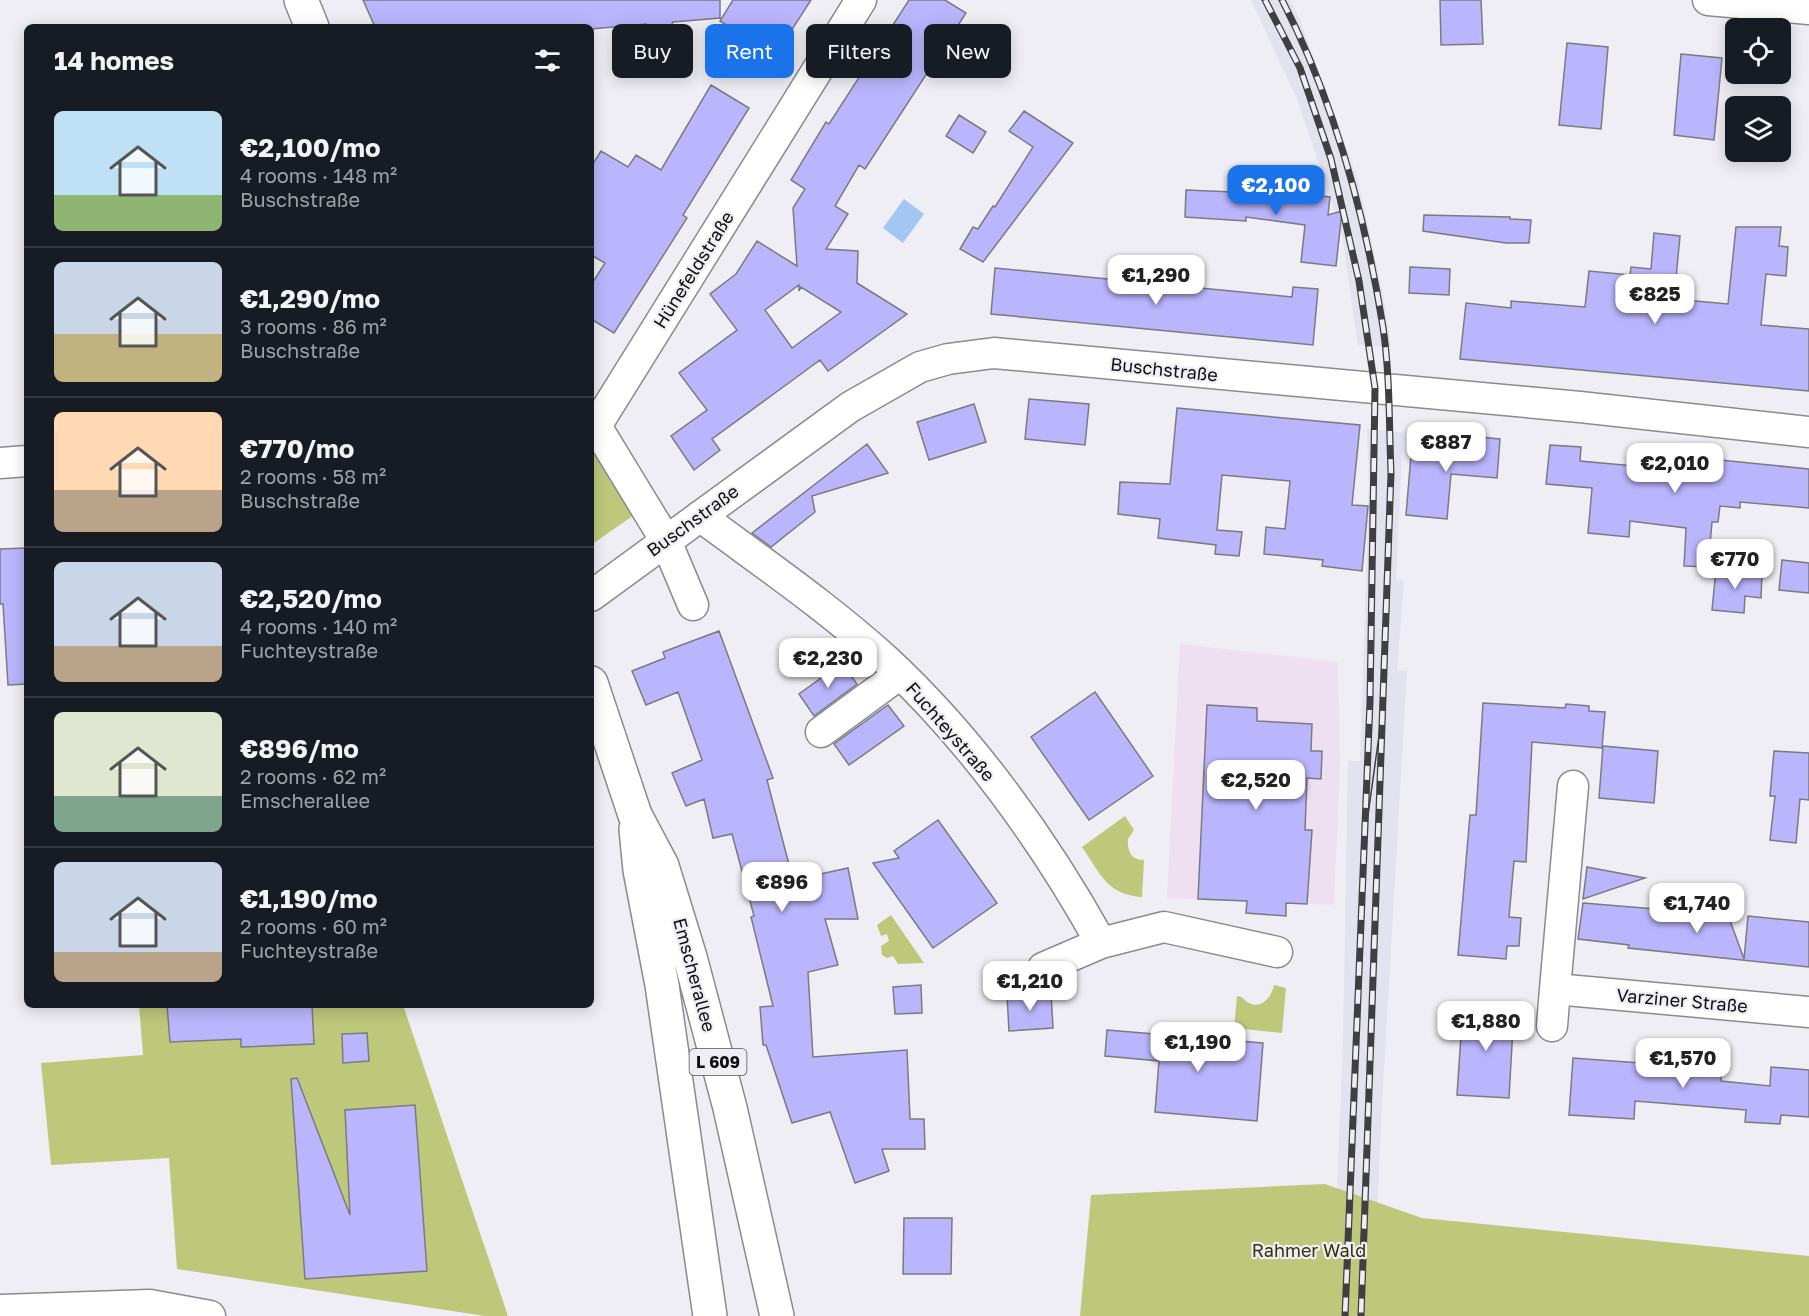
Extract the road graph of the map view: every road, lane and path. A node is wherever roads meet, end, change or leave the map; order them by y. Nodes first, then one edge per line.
1 (301, 0) edge
2 (861, 0) edge
3 (1708, 0) edge
4 (1809, 9) edge
5 (311, 24) edge
6 (1809, 432) edge
7 (24, 461) edge
8 (0, 462) edge
9 (700, 516) junction
10 (666, 541) junction
11 (594, 594) edge
12 (693, 605) dead end
13 (900, 674) junction
14 (594, 692) edge
15 (821, 732) dead end
16 (1573, 786) dead end
17 (635, 815) junction
18 (1101, 943) junction
19 (1277, 952) dead end
20 (1043, 968) dead end
21 (1556, 989) junction
22 (1809, 1012) edge
23 (1552, 1026) dead end
24 (0, 1310) edge
25 (210, 1316) edge
26 (710, 1316) edge
27 (777, 1316) edge

1 - 5 main road
2 - 10 street, Hünefeldstraße
3 - 4 street
6 - 9 street, Buschstraße
7 - 8 street
9 - 10 street, Buschstraße
9 - 13 street, Fuchteystraße
10 - 11 street, Buschstraße
10 - 12 street
13 - 15 street
13 - 18 street, Fuchteystraße
14 - 17 main road, Emscherallee / L 609
16 - 21 street
17 - 26 main road, Emscherallee / L 609
17 - 27 main road, Emscherallee / L 609
18 - 19 street
18 - 20 street
21 - 22 street, Varziner Straße
21 - 23 street
24 - 25 street

